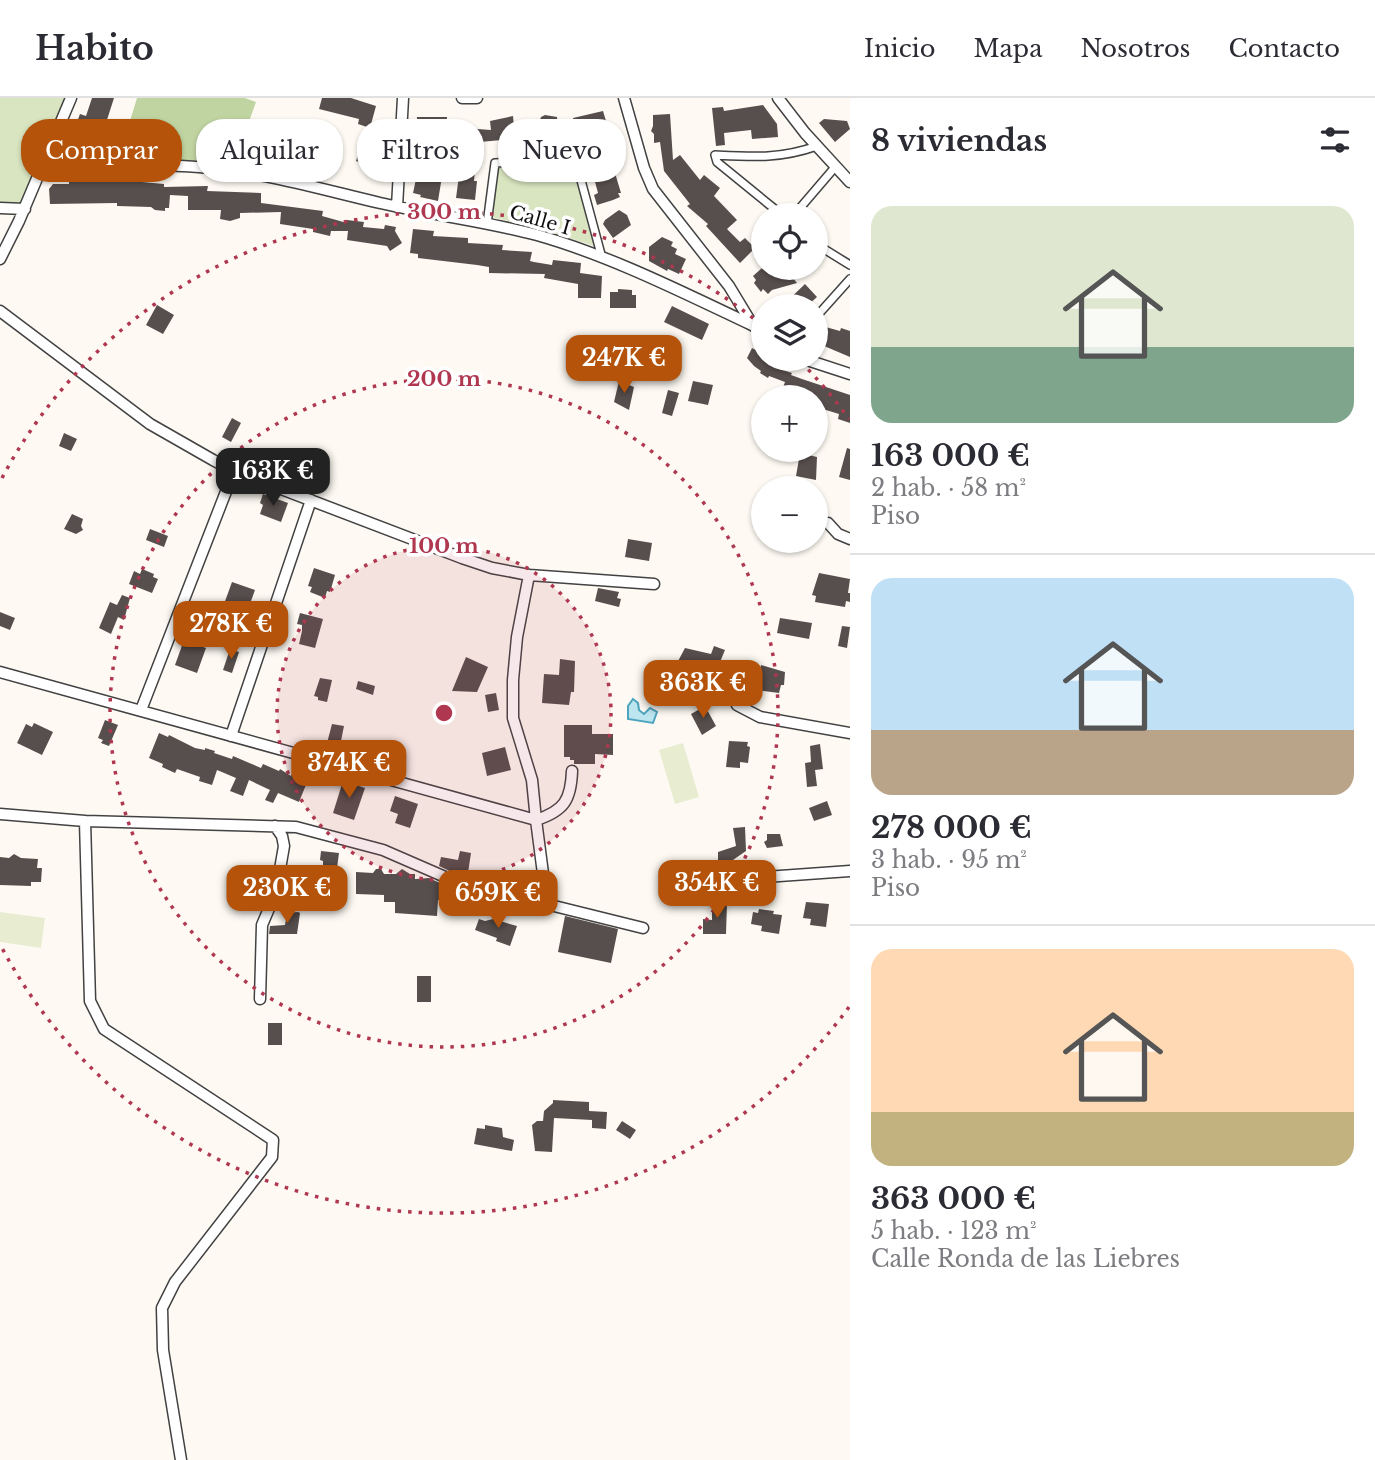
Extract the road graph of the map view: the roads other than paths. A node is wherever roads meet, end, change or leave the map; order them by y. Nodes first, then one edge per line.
1 (72, 98) edge
2 (403, 98) edge
3 (462, 98) edge
4 (477, 98) edge
5 (624, 98) edge
6 (778, 98) edge
7 (63, 119) edge
8 (817, 146) junction
9 (498, 163) edge
10 (836, 166) junction
11 (182, 167) edge
12 (850, 181) edge
13 (36, 182) edge
14 (581, 182) edge
15 (767, 203) edge
16 (804, 203) edge
17 (397, 207) junction
18 (0, 208) edge
19 (25, 209) junction
20 (487, 224) junction
21 (828, 251) edge
22 (602, 258) junction
23 (0, 259) edge
24 (850, 265) edge
25 (850, 279) edge
26 (828, 304) edge
27 (0, 311) edge
28 (751, 323) edge
29 (751, 325) edge
30 (828, 367) edge
31 (850, 374) edge
32 (234, 471) junction
33 (311, 500) junction
34 (828, 523) dead end
35 (850, 539) edge
36 (529, 575) junction
37 (654, 584) dead end
38 (0, 671) edge
39 (737, 705) dead end
40 (141, 710) junction
41 (850, 733) edge
42 (232, 736) junction
43 (572, 771) dead end
44 (0, 814) edge
45 (536, 820) junction
46 (85, 821) junction
47 (275, 826) junction
48 (850, 871) edge
49 (750, 877) dead end
50 (542, 903) junction
51 (643, 928) dead end
52 (260, 999) dead end
53 (181, 1460) edge

1 - 7 street
2 - 17 street
3 - 4 street
5 - 28 street
6 - 8 street
8 - 10 street
8 - 15 street
9 - 20 street
10 - 12 street
10 - 16 street
11 - 17 street, Calle I
13 - 19 street
14 - 22 street
17 - 20 street, Calle I
18 - 19 street
19 - 23 street
20 - 22 street, Calle I
21 - 24 street
22 - 29 street, Calle I
25 - 26 street
27 - 32 street
30 - 31 street
32 - 33 street
32 - 40 street
33 - 36 street
33 - 42 street
34 - 35 street
36 - 37 street
36 - 45 street
38 - 40 street
39 - 41 street
40 - 42 street
42 - 45 street
43 - 45 street
44 - 46 street
45 - 50 street
46 - 47 street
46 - 53 street
47 - 50 street
47 - 52 street
48 - 49 street
50 - 51 street

